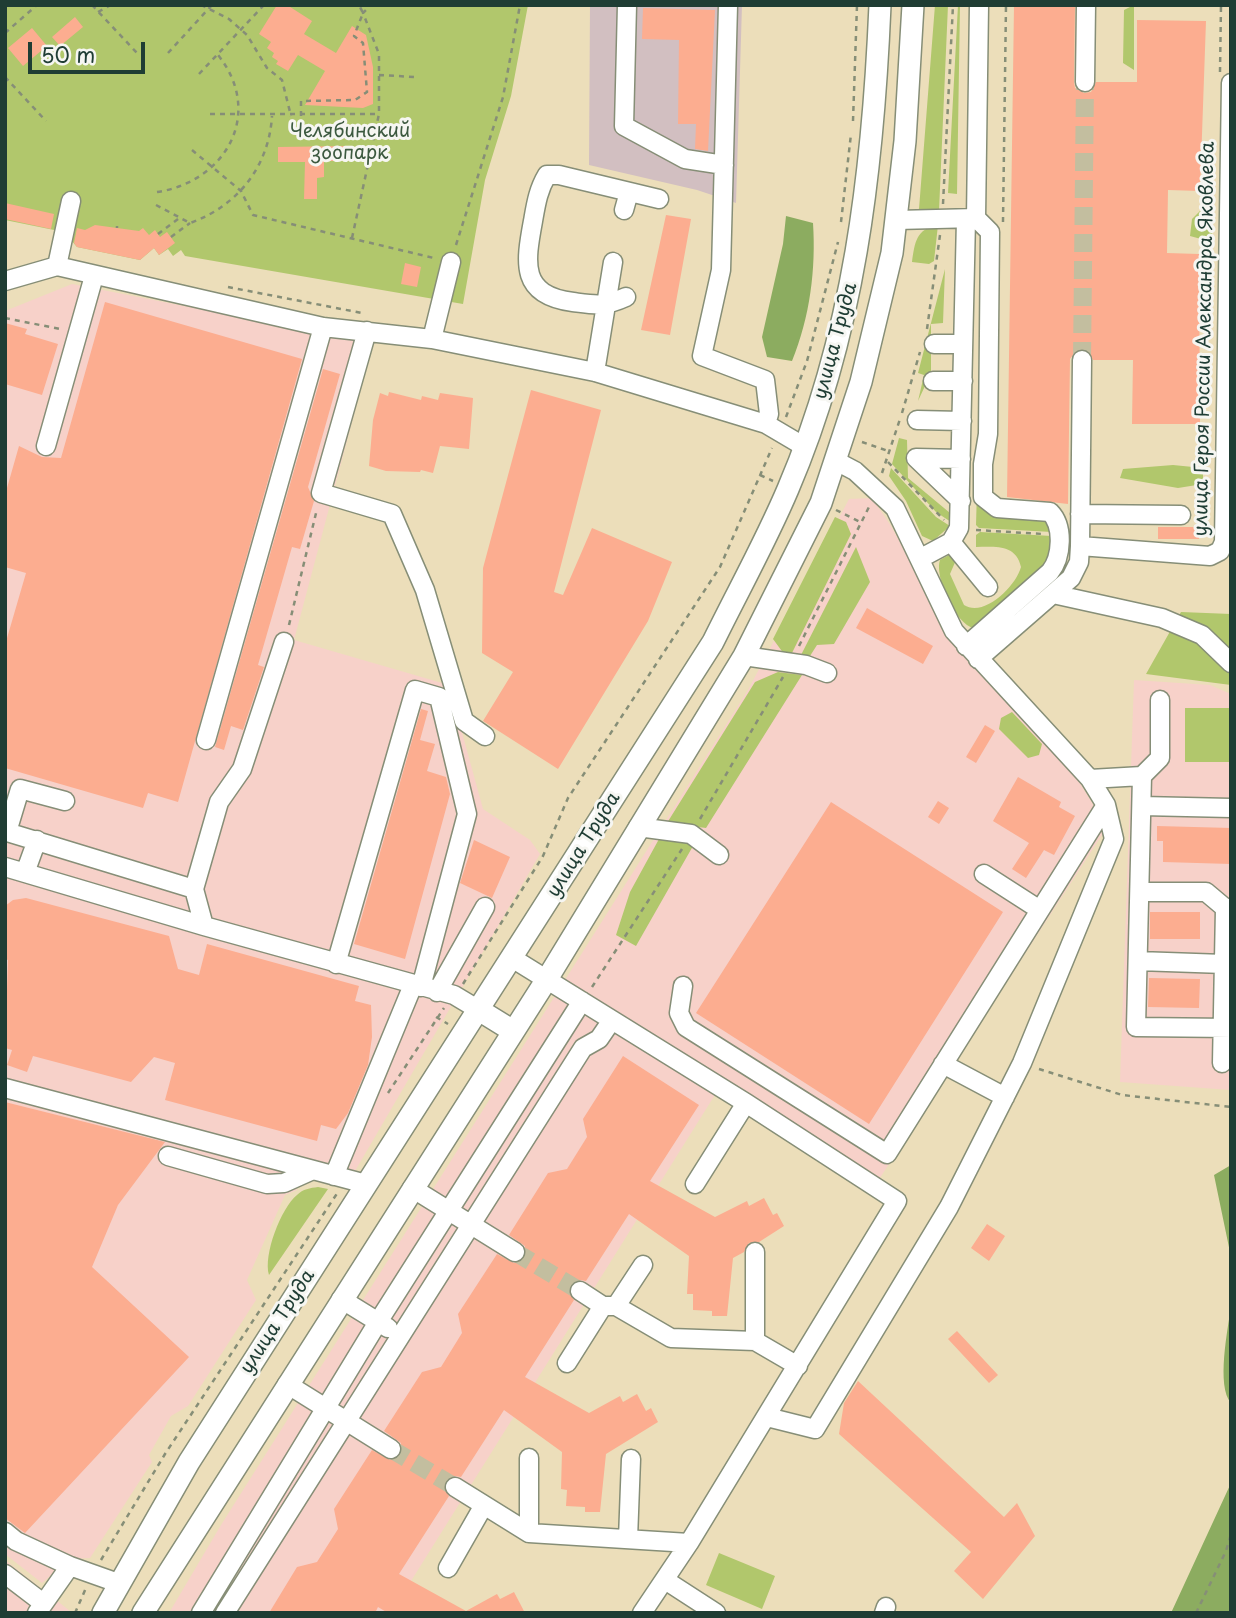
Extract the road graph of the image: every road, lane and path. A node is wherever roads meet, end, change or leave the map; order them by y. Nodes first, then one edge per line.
1 (37, 5) edge
2 (92, 5) edge
3 (111, 5) edge
4 (201, 5) edge
5 (264, 5) edge
6 (359, 5) edge
7 (520, 5) edge
8 (627, 5) edge
9 (728, 5) edge
10 (857, 5) edge
11 (880, 5) edge
12 (913, 5) edge
13 (979, 5) edge
14 (1086, 5) edge
15 (1221, 5) edge
16 (210, 6) edge
17 (369, 7) edge
18 (98, 12) junction
19 (363, 13) junction
20 (243, 30) junction
21 (5, 33) edge
22 (137, 52) dead end
23 (168, 53) dead end
24 (218, 55) junction
25 (199, 74) dead end
26 (379, 75) junction
27 (5, 77) edge
28 (415, 77) dead end
29 (1225, 79) edge
30 (1085, 82) tunnel mouth
31 (210, 114) dead end
32 (379, 114) junction
33 (238, 115) junction
34 (272, 116) junction
35 (291, 116) junction
36 (301, 116) junction
37 (46, 121) dead end
38 (192, 150) dead end
39 (724, 165) junction
40 (213, 167) junction
41 (241, 191) junction
42 (157, 192) dead end
43 (629, 192) junction
44 (659, 199) dead end
45 (71, 201) dead end
46 (156, 205) dead end
47 (624, 210) dead end
48 (971, 218) junction
49 (178, 219) junction
50 (897, 220) junction
51 (190, 223) junction
52 (840, 226) dead end
53 (158, 234) dead end
54 (171, 237) dead end
55 (352, 238) junction
56 (838, 239) dead end
57 (451, 262) junction
58 (613, 262) dead end
59 (57, 266) junction
60 (94, 276) junction
61 (5, 281) edge
62 (626, 297) dead end
63 (606, 306) junction
64 (5, 318) edge
65 (323, 327) junction
66 (64, 330) dead end
67 (367, 331) junction
68 (432, 339) junction
69 (934, 344) dead end
70 (963, 344) junction
71 (1082, 360) tunnel mouth
72 (595, 372) junction
73 (933, 381) dead end
74 (963, 381) junction
75 (787, 415) dead end
76 (917, 420) dead end
77 (962, 421) junction
78 (766, 424) junction
79 (46, 446) dead end
80 (805, 447) junction
81 (961, 458) junction
82 (836, 461) junction
83 (887, 461) dead end
84 (760, 475) dead end
85 (321, 493) junction
86 (961, 501) junction
87 (1080, 514) junction
88 (1181, 515) dead end
89 (1059, 534) junction
90 (955, 535) junction
91 (1080, 546) junction
92 (921, 558) junction
93 (988, 587) dead end
94 (1053, 594) junction
95 (284, 642) joint
96 (972, 653) junction
97 (744, 656) junction
98 (1231, 663) edge
99 (827, 673) dead end
100 (1160, 700) dead end
101 (485, 737) dead end
102 (206, 740) dead end
103 (1142, 776) junction
104 (1090, 779) junction
105 (65, 802) dead end
106 (1106, 805) junction
107 (1142, 806) junction
108 (1231, 808) edge
109 (638, 827) junction
110 (37, 840) junction
111 (719, 855) dead end
112 (5, 867) edge
113 (25, 873) junction
114 (984, 874) dead end
115 (194, 889) junction
116 (1141, 891) junction
117 (485, 907) dead end
118 (1228, 908) edge
119 (1040, 910) junction
120 (204, 926) junction
121 (512, 958) junction
122 (1138, 961) junction
123 (336, 964) junction
124 (1224, 964) junction
125 (547, 979) junction
126 (683, 986) dead end
127 (431, 990) junction
128 (582, 1001) junction
129 (479, 1010) junction
130 (612, 1020) junction
131 (1227, 1028) edge
132 (513, 1031) junction
133 (1023, 1063) junction
134 (1223, 1063) dead end
135 (943, 1064) junction
136 (5, 1088) edge
137 (388, 1094) dead end
138 (1005, 1097) junction
139 (747, 1103) junction
140 (1231, 1107) edge
141 (168, 1156) dead end
142 (313, 1170) junction
143 (349, 1180) junction
144 (695, 1184) dead end
145 (412, 1188) junction
146 (449, 1211) junction
147 (471, 1224) junction
148 (515, 1252) tunnel mouth
149 (755, 1252) dead end
150 (643, 1265) dead end
151 (580, 1291) tunnel mouth
152 (341, 1298) junction
153 (609, 1306) junction
154 (378, 1322) junction
155 (400, 1336) junction
156 (755, 1341) junction
157 (568, 1363) dead end
158 (798, 1366) junction
159 (287, 1384) junction
160 (326, 1409) junction
161 (767, 1417) junction
162 (346, 1421) junction
163 (391, 1449) tunnel mouth
164 (528, 1458) dead end
165 (631, 1459) dead end
166 (455, 1487) tunnel mouth
167 (485, 1505) junction
168 (5, 1532) edge
169 (529, 1533) junction
170 (1231, 1534) edge
171 (628, 1539) junction
172 (689, 1543) junction
173 (70, 1566) junction
174 (448, 1568) dead end
175 (5, 1573) edge
176 (93, 1574) junction
177 (665, 1580) junction
178 (118, 1583) junction
179 (40, 1608) edge
180 (75, 1613) edge
181 (103, 1613) edge
182 (143, 1613) edge
183 (201, 1613) edge
184 (225, 1613) edge
185 (642, 1613) edge
186 (716, 1613) edge
187 (1196, 1613) edge

1 - 21 path
2 - 18 path
3 - 18 path
4 - 16 path
5 - 20 path
6 - 19 path
7 - 57 path
8 - 39 street
9 - 39 street
10 - 52 path
11 - 80 main road, улица Труда
12 - 50 main road, улица Труда
13 - 48 street
14 - 30 street
15 - 29 path
16 - 20 path
16 - 23 path
17 - 19 path
18 - 22 path
19 - 26 path
19 - 36 path
20 - 24 path
20 - 35 path
24 - 25 path
24 - 33 path
26 - 28 path
26 - 32 path
27 - 37 path
29 - 91 street, улица Героя России Александра Яковлева
31 - 33 path
32 - 36 path
32 - 55 path
33 - 34 path
33 - 40 path
34 - 35 path
34 - 41 path
35 - 36 path
38 - 40 path
39 - 78 street
40 - 41 path
40 - 42 path
41 - 51 path
41 - 55 path
43 - 44 street
43 - 47 street
43 - 63 street
45 - 59 street
46 - 49 path
48 - 50 street
48 - 70 street
48 - 89 street
49 - 51 path
49 - 53 path
50 - 82 main road, улица Труда
51 - 54 path
55 - 57 path
56 - 75 path
57 - 68 street
58 - 63 street
59 - 60 street
59 - 61 street
60 - 65 street
60 - 79 street
62 - 63 street
63 - 72 street
64 - 66 path
65 - 67 street
65 - 102 street
67 - 68 street
67 - 85 street
68 - 72 street
69 - 70 street
70 - 74 street
71 - 87 street
72 - 78 street
73 - 74 street
74 - 77 street
76 - 77 street
77 - 81 street
78 - 80 street
80 - 82 main road
80 - 121 main road, улица Труда
81 - 86 street
81 - 86 street
82 - 92 street
82 - 97 main road, улица Труда
83 - 90 path
84 - 127 path
85 - 95 path
85 - 101 street
86 - 90 street
87 - 88 street
87 - 91 street
89 - 90 path
89 - 96 street
90 - 92 street
90 - 93 street
91 - 94 street
92 - 96 street
94 - 96 street
94 - 98 street
95 - 115 street
96 - 104 street
97 - 99 street
97 - 109 main road, улица Труда
100 - 103 street
103 - 104 street
103 - 107 street
104 - 106 street
105 - 110 street
106 - 119 street
106 - 133 street
107 - 108 street
107 - 116 street
109 - 111 street
109 - 125 main road, улица Труда
110 - 113 street
110 - 115 street
112 - 113 street
113 - 120 street
114 - 119 street
115 - 120 street
116 - 118 street
116 - 122 street
117 - 127 street
118 - 124 street
119 - 135 street
120 - 123 street
121 - 125 street
121 - 129 main road, улица Труда
122 - 124 street
122 - 131 street
123 - 127 street
123 - 127 street
124 - 131 street
125 - 128 street
125 - 132 main road, улица Труда
126 - 135 street
127 - 129 street
127 - 137 path
127 - 143 street
128 - 130 street
128 - 146 street
129 - 132 main road
129 - 143 main road, улица Труда
130 - 139 street
130 - 147 street
131 - 134 street
132 - 145 main road, улица Труда
133 - 138 street
133 - 140 path
135 - 138 street
136 - 142 street
138 - 161 street
139 - 144 street
139 - 158 street
141 - 142 street
142 - 143 street
143 - 176 path
143 - 178 main road, улица Труда
145 - 146 street
145 - 152 main road, улица Труда
146 - 147 street
146 - 154 street
147 - 148 street
147 - 155 street
149 - 156 street
150 - 153 street
151 - 153 street
152 - 154 street
152 - 159 main road, улица Труда
153 - 156 street
153 - 157 street
154 - 155 street
154 - 160 street
155 - 162 street
156 - 158 street
158 - 161 street
159 - 160 street
159 - 182 main road, улица Труда
160 - 162 street
160 - 183 street
161 - 172 street
162 - 163 street
162 - 184 street
164 - 169 street
165 - 171 street
166 - 167 street
167 - 169 street
167 - 174 street
168 - 173 street
169 - 171 street
170 - 187 path
171 - 172 street
172 - 177 street
173 - 176 street
173 - 179 street
175 - 179 street
176 - 178 street
176 - 180 path
177 - 185 street
177 - 186 street
178 - 181 main road, улица Труда

